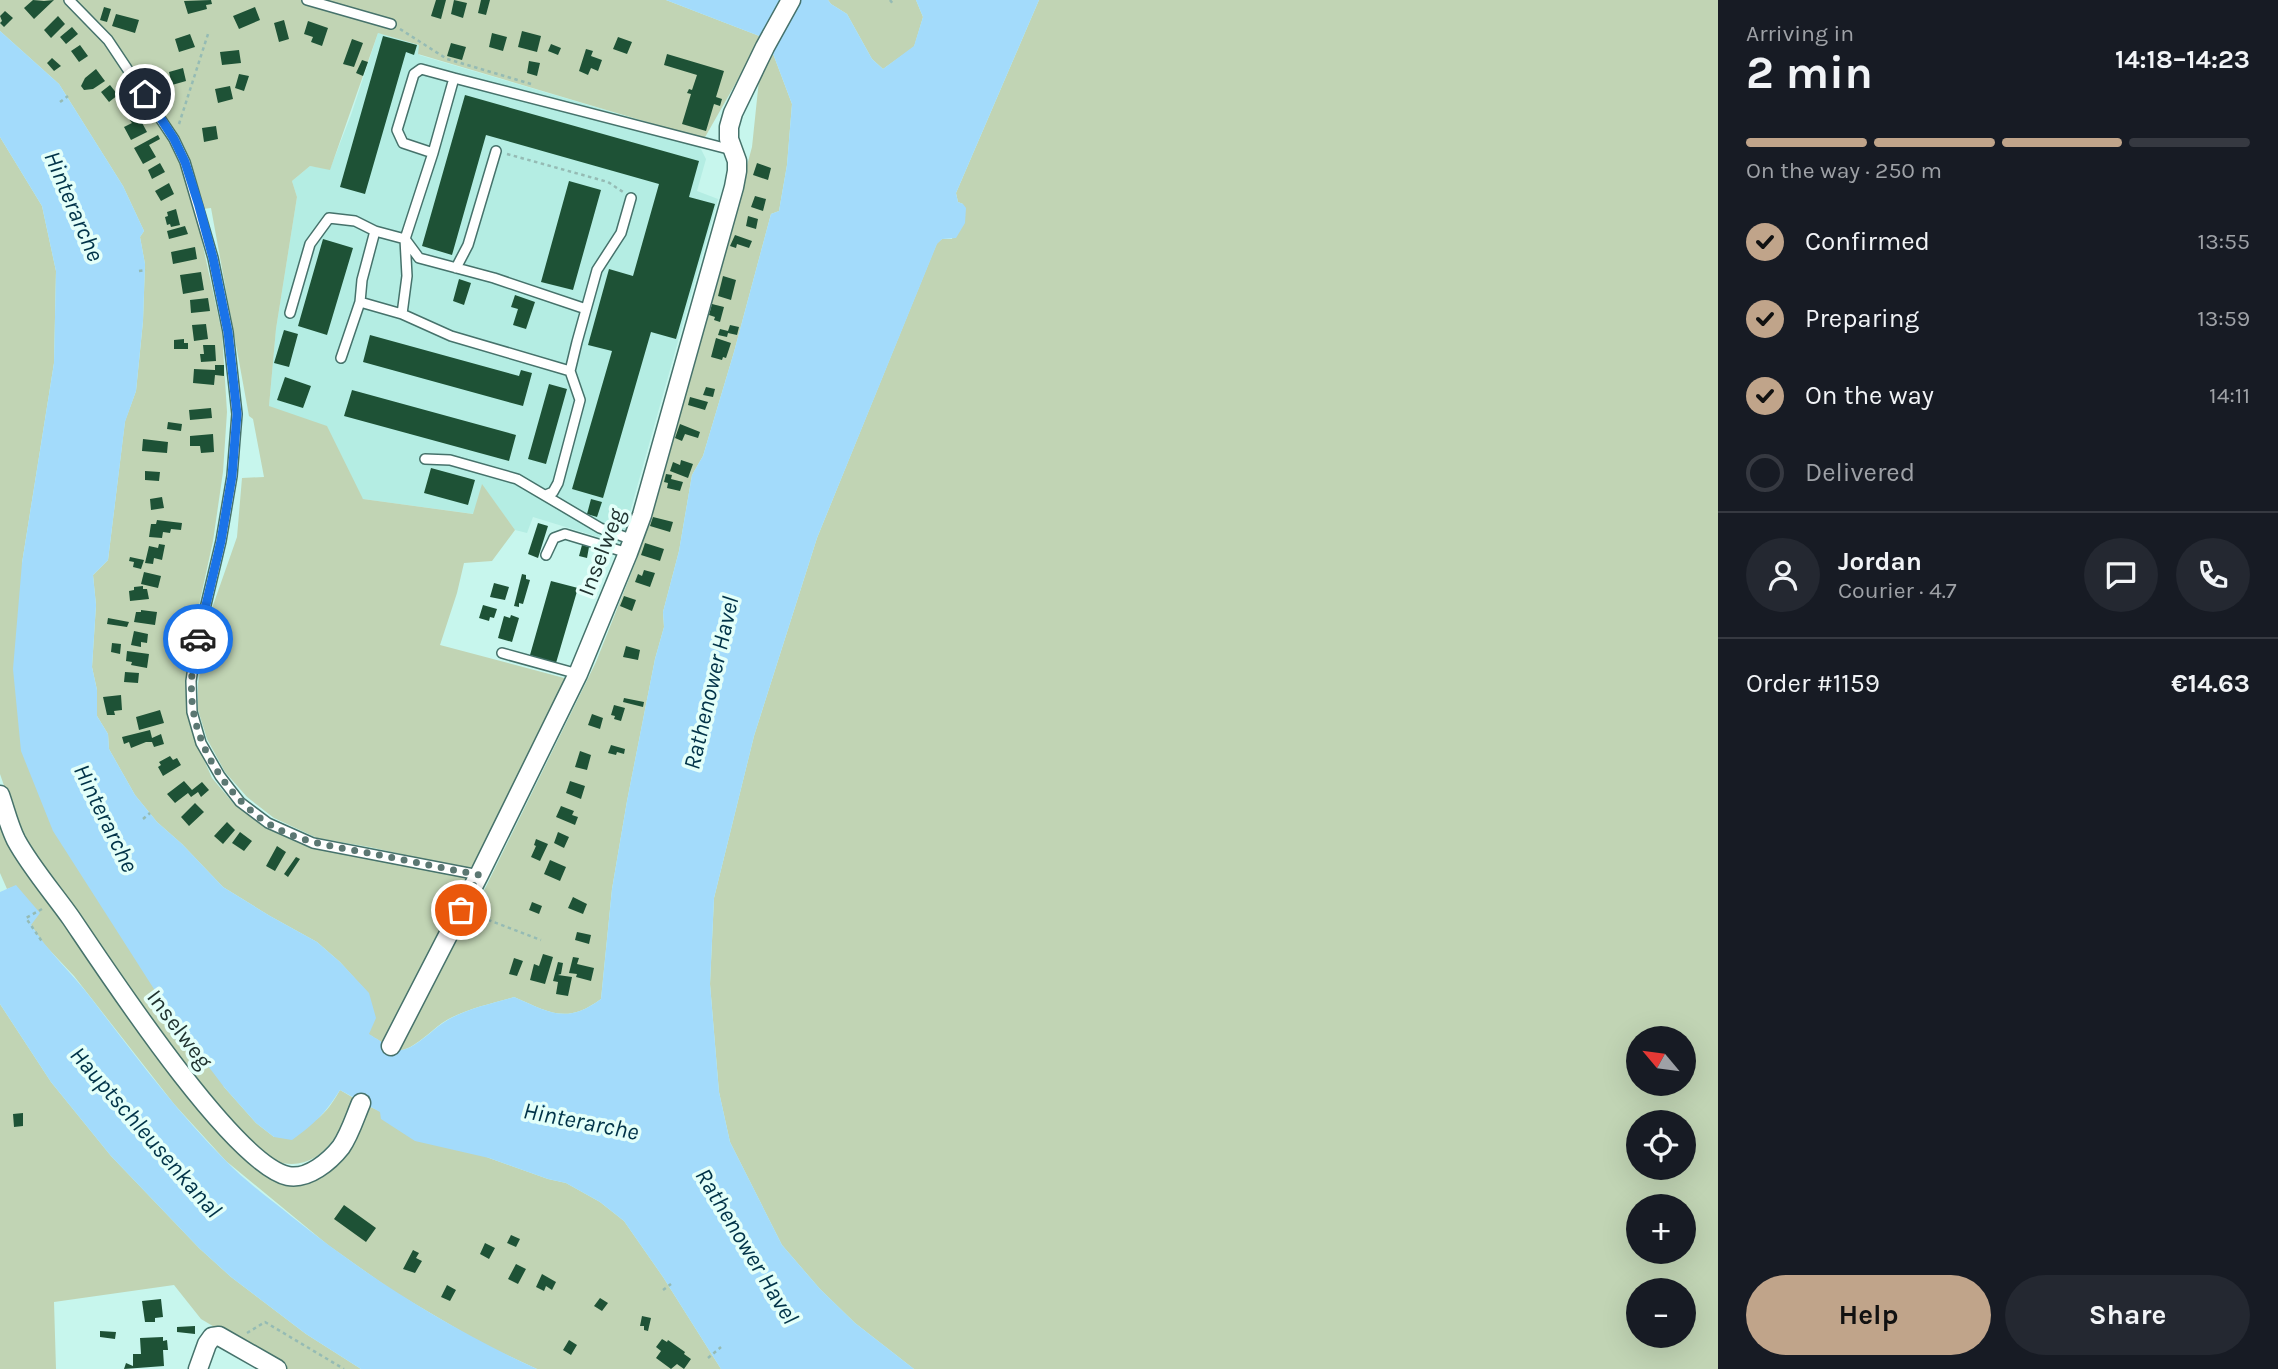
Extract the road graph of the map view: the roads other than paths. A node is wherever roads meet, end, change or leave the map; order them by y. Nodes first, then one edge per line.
1 (69, 0) edge
2 (307, 0) edge
3 (791, 0) edge
4 (391, 24) road end
5 (454, 78) junction
6 (734, 150) junction
7 (496, 151) road end
8 (433, 153) junction
9 (631, 198) road end
10 (375, 231) junction
11 (405, 239) junction
12 (456, 268) junction
13 (360, 302) junction
14 (586, 309) junction
15 (290, 313) dead end
16 (402, 314) junction
17 (341, 358) dead end
18 (570, 371) junction
19 (425, 459) dead end
20 (546, 495) junction
21 (631, 546) junction
22 (546, 555) dead end
23 (502, 653) dead end
24 (578, 674) junction
25 (0, 795) edge
26 (479, 875) junction
27 (391, 1046) dead end
28 (361, 1103) dead end
29 (198, 1369) edge
30 (277, 1369) edge

1 - 26 lane
2 - 4 lane
3 - 6 street, Inselweg
5 - 6 lane
5 - 8 lane
5 - 8 lane
6 - 21 street, Inselweg
7 - 12 lane
8 - 11 lane
9 - 14 lane
10 - 11 lane
10 - 13 lane
10 - 15 lane
11 - 12 lane
11 - 16 lane
12 - 14 lane
13 - 16 lane
13 - 17 lane
14 - 18 lane
16 - 18 lane
18 - 20 lane
19 - 20 lane
20 - 21 lane
21 - 22 lane
21 - 24 street, Inselweg
23 - 24 lane
24 - 26 street, Inselweg
25 - 28 street, Inselweg
26 - 27 street, Inselweg
29 - 30 street

